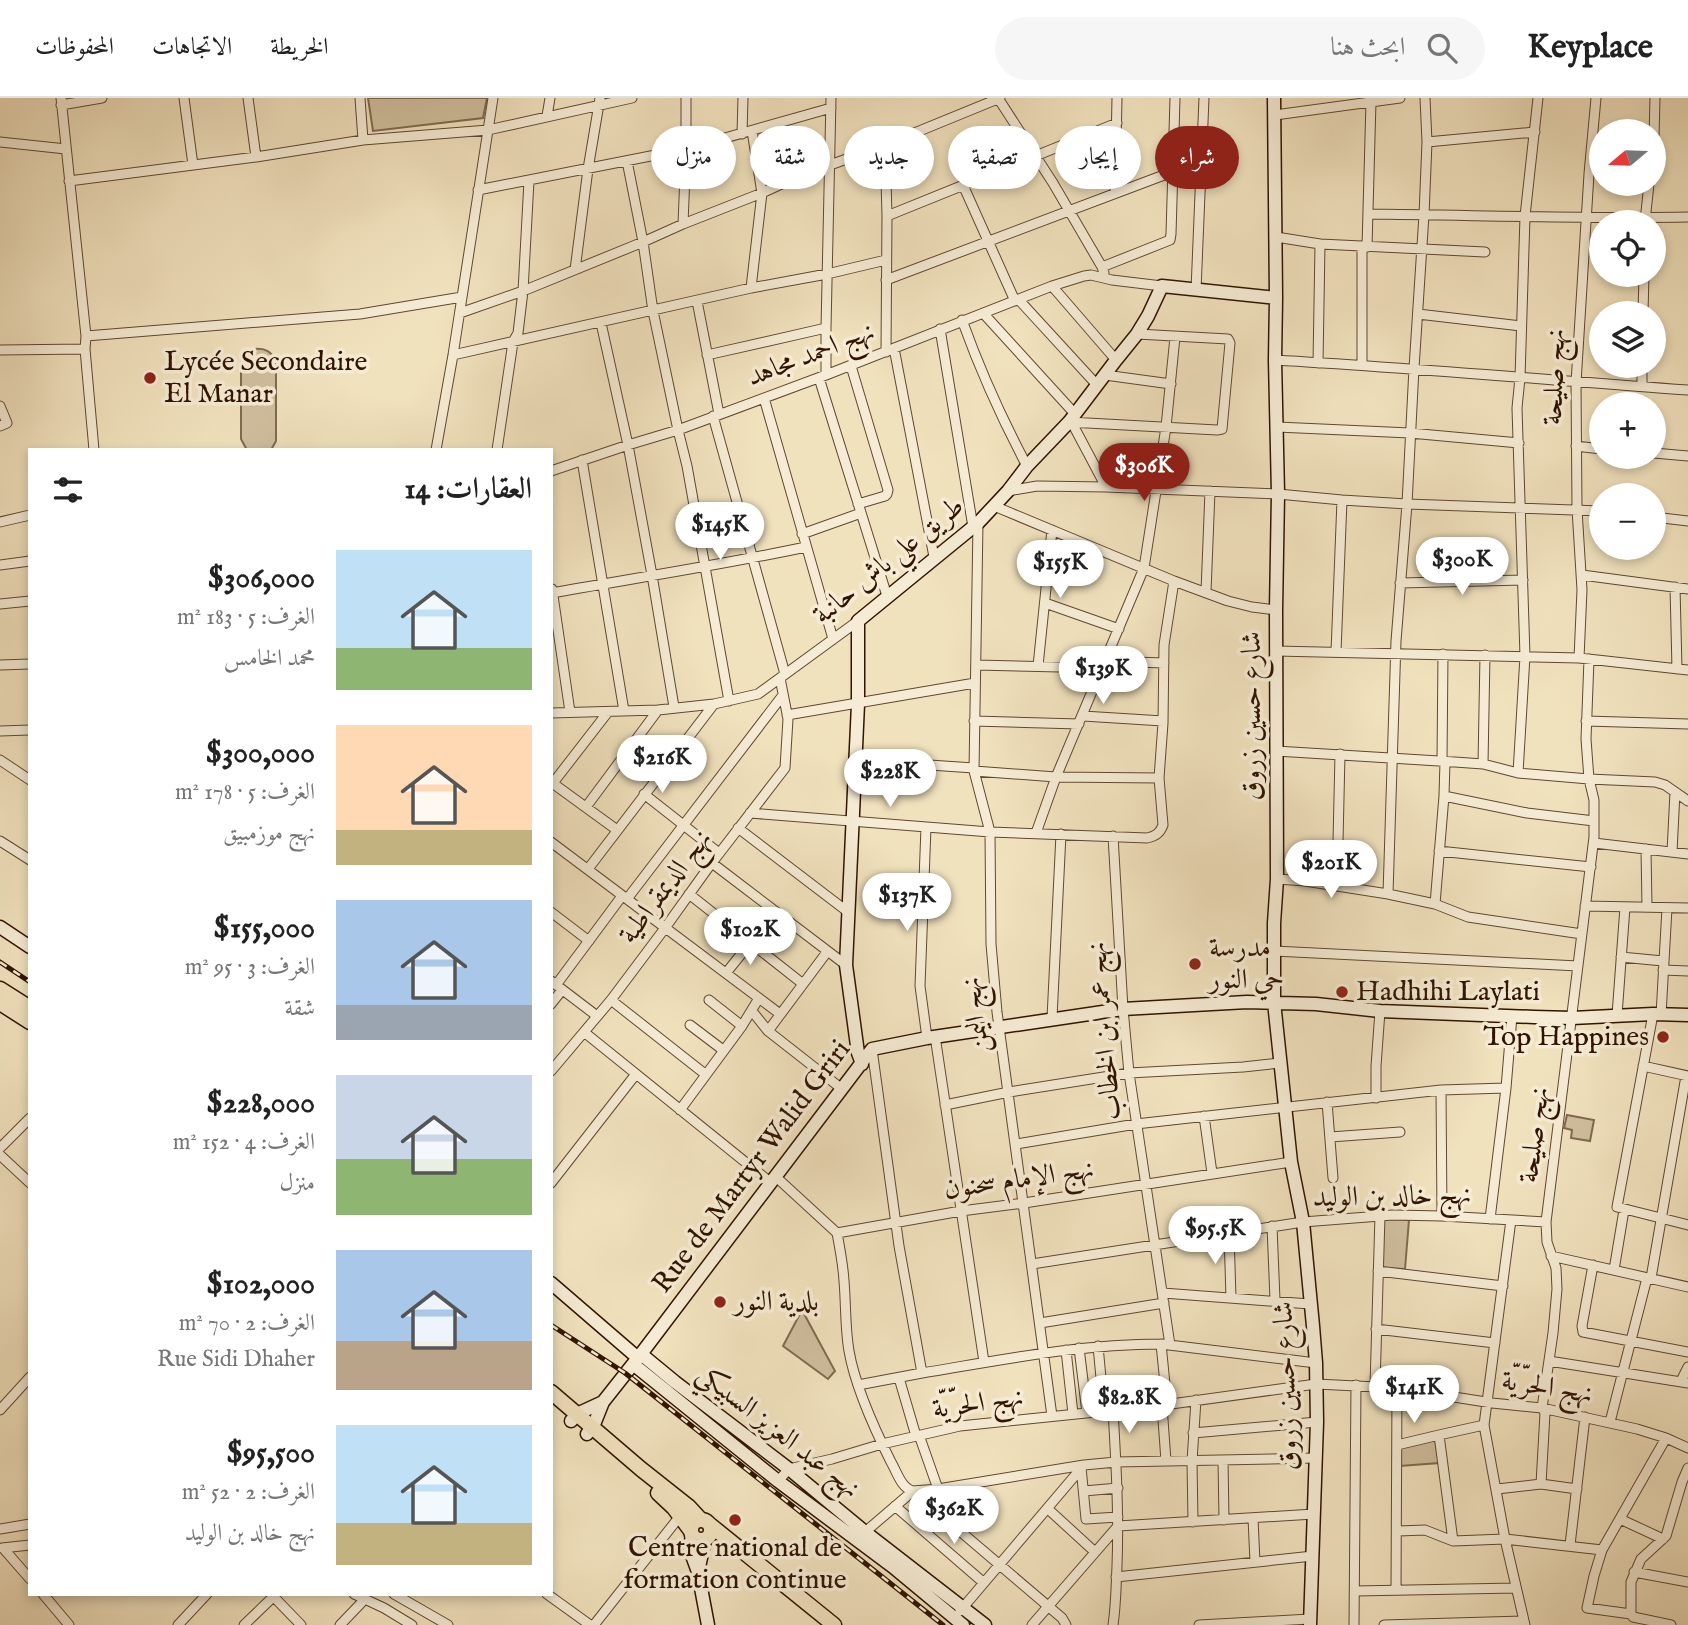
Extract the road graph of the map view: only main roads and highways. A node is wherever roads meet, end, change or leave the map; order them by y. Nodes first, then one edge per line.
1 (0, 989) edge
2 (0, 1003) edge
3 (28, 1007) edge
4 (28, 1021) edge
5 (553, 1394) edge
6 (553, 1406) edge
7 (574, 1418) junction
8 (589, 1430) junction
9 (701, 1531) junction
10 (834, 1625) edge

1 - 3 main road
2 - 4 main road
5 - 7 main road
6 - 7 main road
7 - 8 main road
8 - 9 main road
8 - 9 main road
9 - 10 main road

